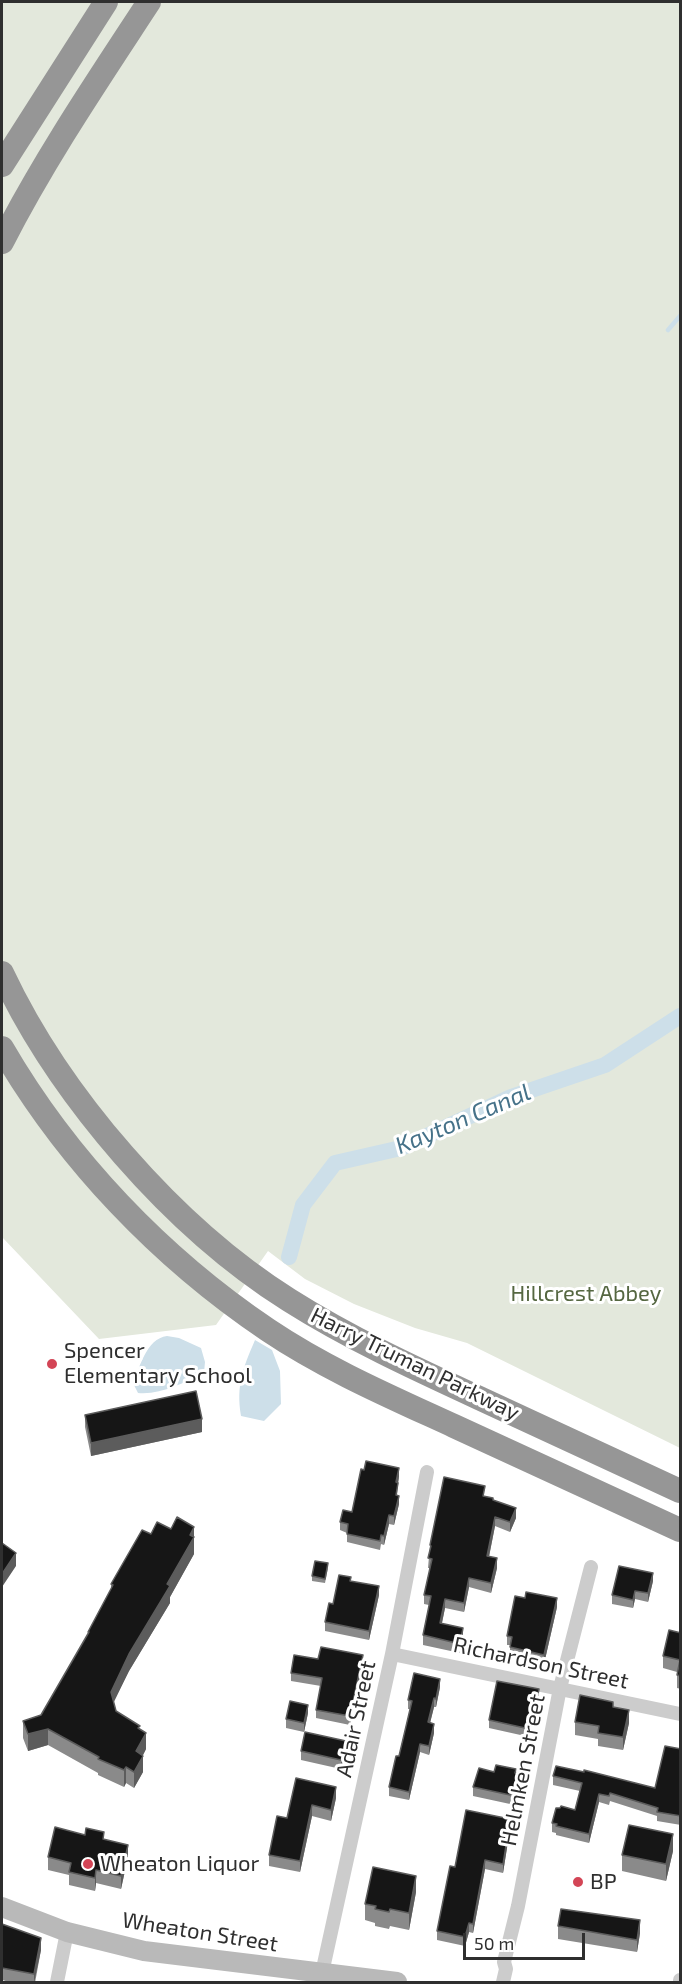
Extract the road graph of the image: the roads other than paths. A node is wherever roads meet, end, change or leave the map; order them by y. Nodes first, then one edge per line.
1 (106, 2) edge
2 (149, 2) edge
3 (2, 165) edge
4 (2, 242) edge
5 (2, 973) edge
6 (2, 1048) edge
7 (427, 1472) dead end
8 (681, 1491) edge
9 (681, 1530) edge
10 (591, 1567) dead end
11 (392, 1654) junction
12 (560, 1688) junction
13 (681, 1714) edge
14 (2, 1907) edge
15 (66, 1932) junction
16 (322, 1974) junction
17 (57, 1983) edge
18 (397, 1983) edge
19 (503, 1983) edge

1 - 3 highway
2 - 4 highway
5 - 8 highway, Harry Truman Parkway
6 - 9 highway, Harry Truman Parkway
7 - 11 street, Adair Street
10 - 12 street, Helmken Street
11 - 12 street, Richardson Street
11 - 16 street, Adair Street
12 - 13 street, Richardson Street
12 - 19 street, Helmken Street
14 - 15 main road, Wheaton Street
15 - 16 main road, Wheaton Street
15 - 17 street
16 - 18 main road, Wheaton Street

